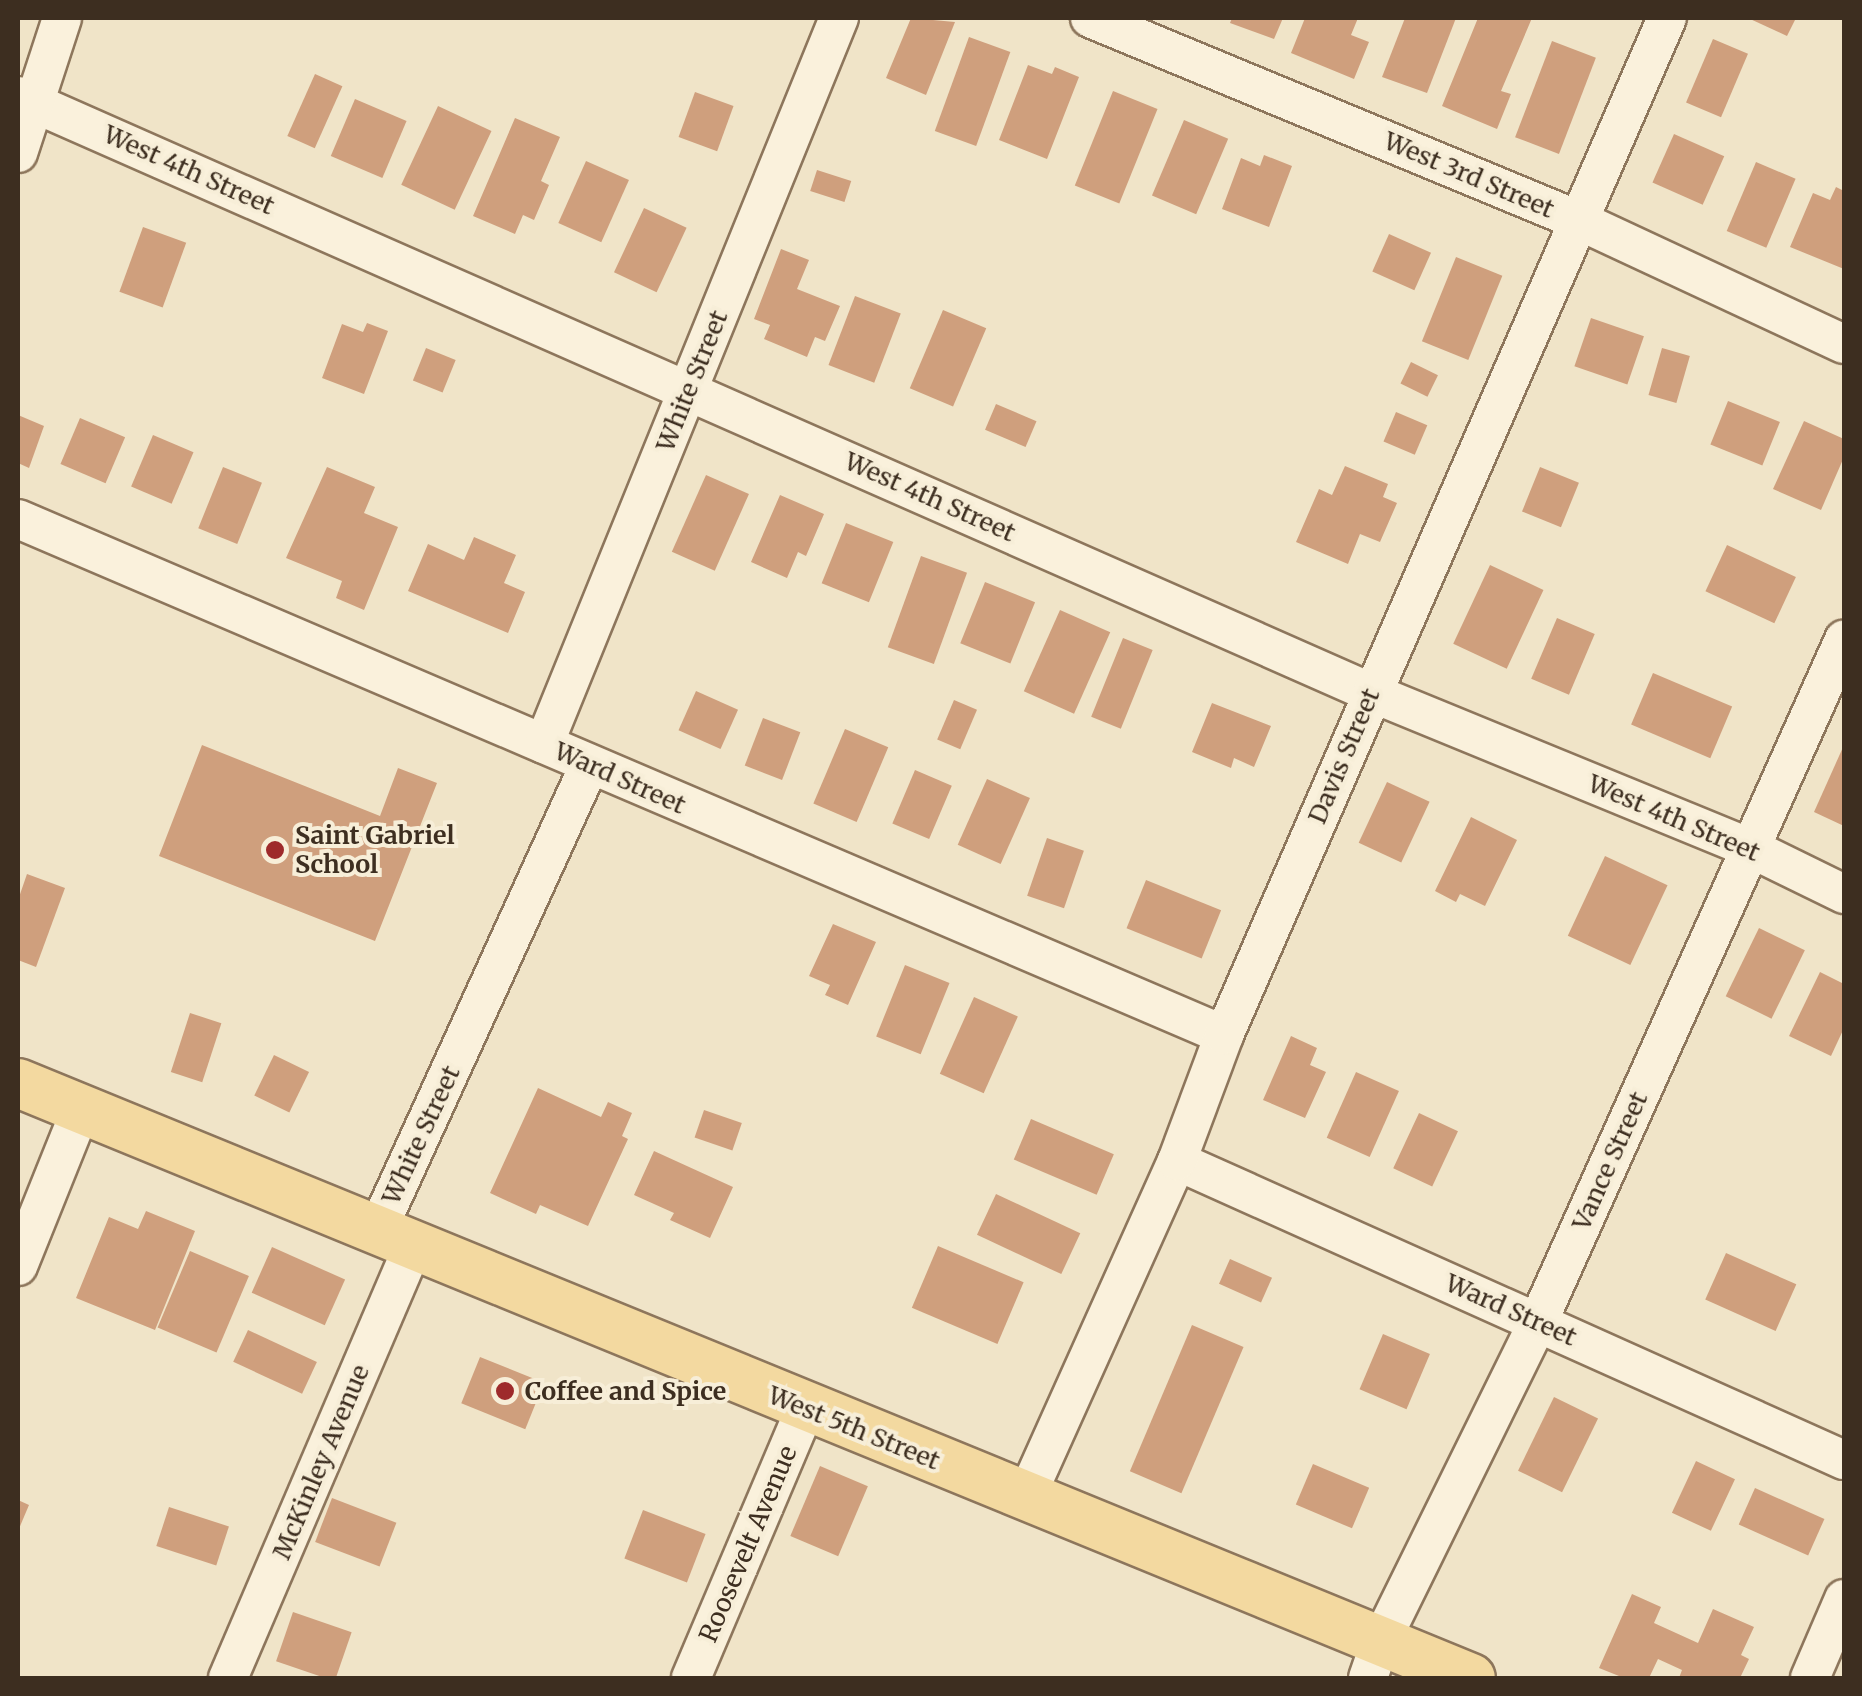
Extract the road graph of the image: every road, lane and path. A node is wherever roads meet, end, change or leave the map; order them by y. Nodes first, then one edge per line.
1 (62, 18) edge
2 (840, 18) edge
3 (1090, 18) edge
4 (1667, 18) edge
5 (26, 99) edge
6 (18, 153) edge
7 (1580, 221) junction
8 (1844, 344) edge
9 (688, 389) junction
10 (18, 519) edge
11 (1844, 640) edge
12 (1372, 693) junction
13 (544, 744) junction
14 (589, 766) junction
15 (1750, 848) junction
16 (1844, 894) edge
17 (1224, 1035) junction
18 (18, 1083) edge
19 (82, 1107) junction
20 (1177, 1161) junction
21 (395, 1238) junction
22 (18, 1266) edge
23 (1538, 1322) junction
24 (805, 1409) junction
25 (1844, 1460) edge
26 (1026, 1497) junction
27 (1844, 1599) edge
28 (1374, 1660) edge
29 (228, 1678) edge
30 (691, 1678) edge
31 (1471, 1678) edge
32 (1810, 1678) edge

1 - 5 street
2 - 9 street, White Street
3 - 7 street, West 3rd Street
4 - 7 street, Davis Street
5 - 6 street
5 - 9 street, West 4th Street
7 - 8 street, West 3rd Street
7 - 12 street, Davis Street
9 - 12 street, West 4th Street
9 - 13 street, White Street
10 - 13 street, Ward Street
11 - 15 street, Vance Street
12 - 15 street, West 4th Street
12 - 17 street, Davis Street
13 - 14 street, Ward Street
14 - 17 street, Ward Street
14 - 21 street, White Street
15 - 16 street, West 4th Street
15 - 23 street, Vance Street
17 - 20 street, Davis Street
18 - 19 main road, West 5th Street
19 - 21 main road, West 5th Street
19 - 22 street
20 - 23 street, Ward Street
20 - 26 street, Davis Street
21 - 24 main road, West 5th Street
21 - 29 street, McKinley Avenue
23 - 25 street, Ward Street
23 - 28 street, Vance Street
24 - 26 main road, West 5th Street
24 - 30 street, Roosevelt Avenue
26 - 28 main road, West 5th Street
27 - 32 street
28 - 31 main road, West 5th Street

